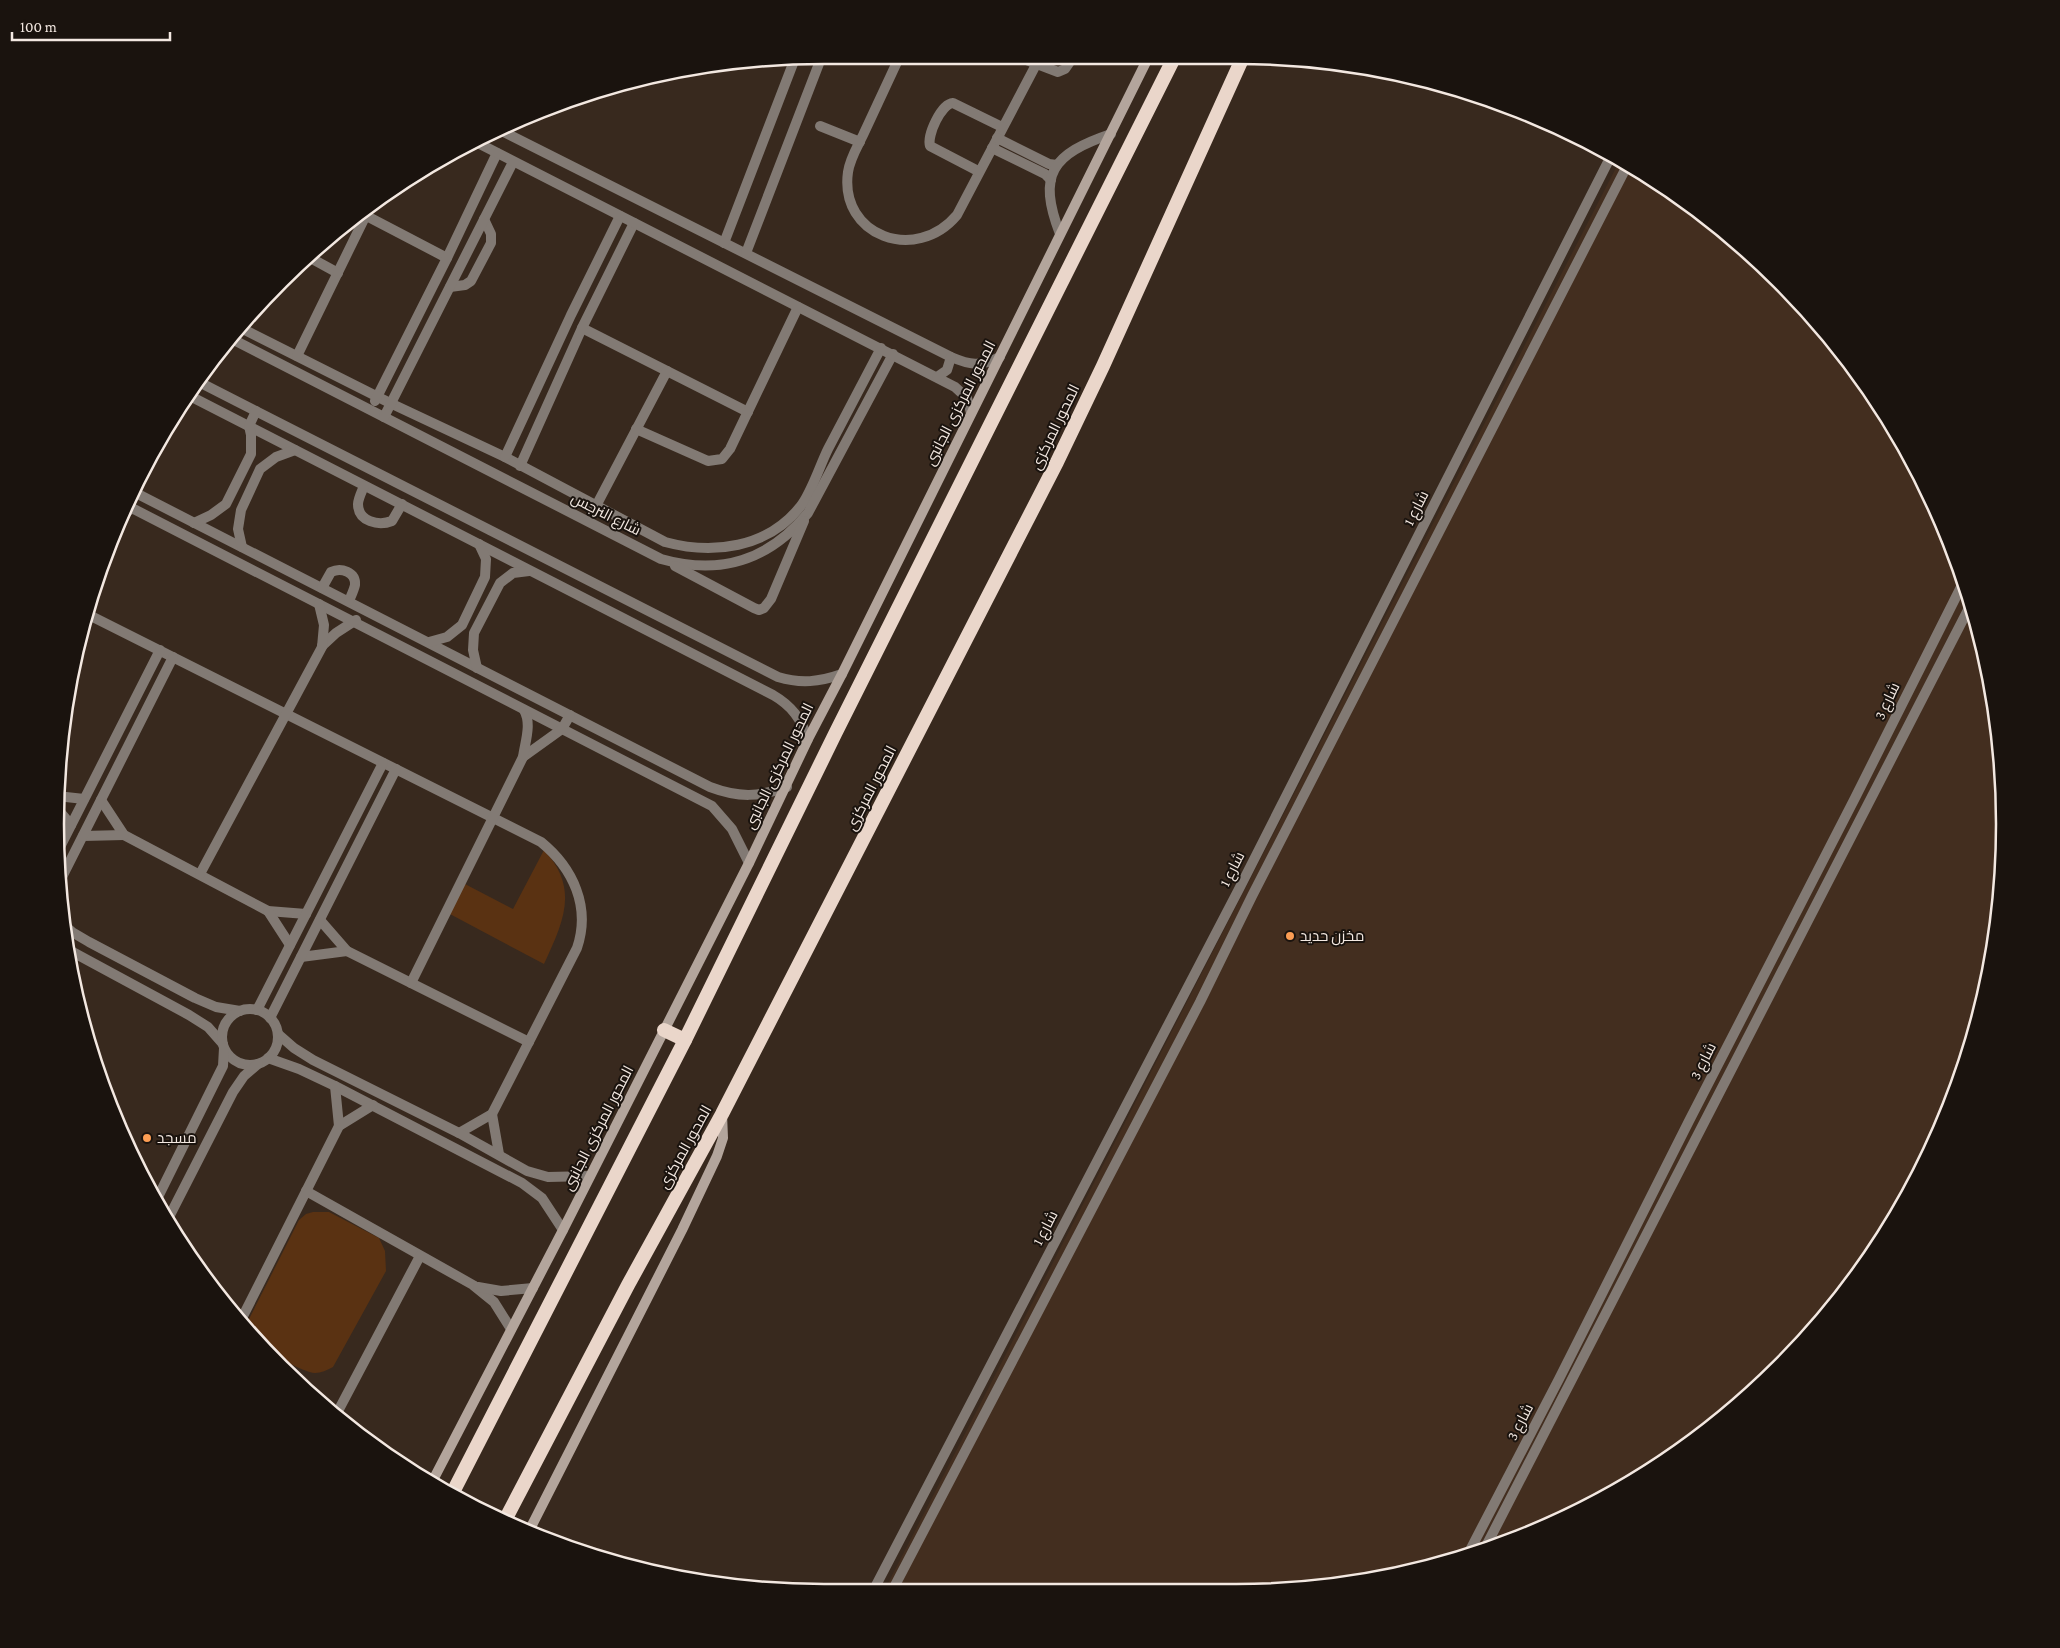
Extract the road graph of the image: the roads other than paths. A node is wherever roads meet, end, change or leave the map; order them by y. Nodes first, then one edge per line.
1 (819, 64) edge
2 (896, 64) edge
3 (1036, 64) edge
4 (1041, 64) edge
5 (1068, 64) edge
6 (1145, 64) edge
7 (1171, 64) edge
8 (1240, 64) edge
9 (793, 65) edge
10 (820, 126) dead end
11 (1002, 128) junction
12 (507, 134) edge
13 (1111, 134) junction
14 (997, 138) junction
15 (860, 142) junction
16 (482, 145) edge
17 (992, 148) junction
18 (497, 153) junction
19 (513, 162) junction
20 (1608, 162) edge
21 (1057, 165) junction
22 (1624, 171) edge
23 (978, 172) junction
24 (1051, 180) junction
25 (620, 216) junction
26 (367, 217) edge
27 (484, 219) junction
28 (358, 223) edge
29 (634, 223) junction
30 (1060, 234) junction
31 (724, 242) junction
32 (746, 253) junction
33 (448, 258) junction
34 (314, 260) edge
35 (338, 273) junction
36 (450, 287) junction
37 (1539, 299) junction
38 (798, 307) junction
39 (1554, 307) junction
40 (582, 328) junction
41 (246, 330) edge
42 (237, 342) edge
43 (881, 348) junction
44 (893, 354) junction
45 (297, 356) junction
46 (950, 357) junction
47 (1000, 357) junction
48 (667, 370) junction
49 (937, 377) junction
50 (204, 385) edge
51 (377, 397) junction
52 (195, 398) edge
53 (390, 403) junction
54 (370, 410) junction
55 (256, 411) junction
56 (748, 412) junction
57 (971, 413) junction
58 (384, 417) junction
59 (249, 426) junction
60 (636, 429) junction
61 (295, 450) junction
62 (505, 457) junction
63 (520, 466) junction
64 (364, 486) junction
65 (139, 495) edge
66 (402, 504) junction
67 (596, 506) junction
68 (133, 508) edge
69 (808, 513) junction
70 (194, 522) junction
71 (478, 544) junction
72 (242, 547) junction
73 (661, 559) junction
74 (530, 571) junction
75 (322, 588) junction
76 (1959, 591) edge
77 (349, 601) junction
78 (319, 604) junction
79 (361, 608) junction
80 (1966, 612) edge
81 (93, 617) edge
82 (354, 622) junction
83 (429, 642) junction
84 (322, 647) junction
85 (160, 650) junction
86 (173, 657) junction
87 (477, 668) junction
88 (842, 674) junction
89 (524, 710) junction
90 (286, 714) junction
91 (570, 715) junction
92 (562, 729) junction
93 (808, 739) junction
94 (523, 757) junction
95 (1304, 762) junction
96 (383, 763) junction
97 (396, 769) junction
98 (1317, 770) junction
99 (787, 787) junction
100 (65, 797) edge
101 (84, 799) junction
102 (101, 800) junction
103 (64, 817) edge
104 (492, 818) junction
105 (71, 825) junction
106 (124, 835) junction
107 (82, 836) junction
108 (64, 838) edge
109 (749, 863) junction
110 (65, 871) edge
111 (200, 874) junction
112 (268, 911) junction
113 (306, 914) junction
114 (320, 920) junction
115 (71, 931) edge
116 (290, 945) junction
117 (347, 951) junction
118 (75, 954) edge
119 (301, 957) junction
120 (411, 983) junction
121 (257, 1010) junction
122 (240, 1011) junction
123 (270, 1018) junction
124 (664, 1030) junction
125 (278, 1034) junction
126 (686, 1040) junction
127 (528, 1042) junction
128 (224, 1046) junction
129 (268, 1058) junction
130 (258, 1064) junction
131 (335, 1086) junction
132 (372, 1105) junction
133 (492, 1114) junction
134 (722, 1114) junction
135 (339, 1126) junction
136 (459, 1133) junction
137 (499, 1154) junction
138 (590, 1176) junction
139 (306, 1192) junction
140 (160, 1193) edge
141 (171, 1213) edge
142 (563, 1230) junction
143 (420, 1256) junction
144 (472, 1285) junction
145 (533, 1288) junction
146 (244, 1315) edge
147 (511, 1329) junction
148 (339, 1409) edge
149 (435, 1476) edge
150 (456, 1488) edge
151 (508, 1515) edge
152 (532, 1526) edge
153 (1489, 1541) edge
154 (1476, 1545) edge
155 (877, 1584) edge
156 (896, 1584) edge

1 - 32 street
2 - 15 street
3 - 11 street
4 - 5 street
6 - 13 main road, المحور المركزى الجانبى
7 - 126 highway
8 - 134 highway, المحور المركزى
9 - 31 street
10 - 15 street
11 - 14 street
11 - 23 street
12 - 31 street
13 - 21 street
13 - 30 main road, المحور المركزى الجانبى
14 - 17 street
14 - 21 street
15 - 23 street
16 - 18 street
17 - 23 street
17 - 24 street
18 - 19 street
18 - 33 street
19 - 25 street
19 - 27 street
20 - 37 street, شارع 1
21 - 24 street
22 - 39 street, شارع 1
24 - 30 street
25 - 29 street
25 - 62 street
26 - 33 street
27 - 36 street
27 - 36 street
28 - 35 street
29 - 38 street
29 - 40 street
30 - 47 main road, المحور المركزى الجانبى
31 - 32 street
32 - 46 street
33 - 51 street
34 - 35 street
35 - 45 street
36 - 53 street
37 - 39 street
37 - 95 street, شارع 1
38 - 43 street
38 - 56 street
39 - 98 street, شارع 1
40 - 48 street
40 - 63 street
41 - 45 street, شارع النرجس
42 - 54 street, شارع النرجس
43 - 44 street
43 - 67 street, شارع النرجس
44 - 49 street
44 - 69 street, شارع النرجس
45 - 51 street, شارع النرجس
46 - 47 street
46 - 49 street
47 - 57 main road, المحور المركزى الجانبى
48 - 56 street
48 - 60 street
49 - 57 street
50 - 55 street
51 - 53 street, شارع النرجس
51 - 54 street
52 - 59 street
53 - 58 street
53 - 62 street, شارع النرجس
54 - 58 street, شارع النرجس
55 - 59 street
55 - 88 street
56 - 60 street
57 - 88 main road, المحور المركزى الجانبى
58 - 73 street, شارع النرجس
59 - 61 street
59 - 70 street
60 - 67 street
61 - 64 street
61 - 72 street
62 - 63 street, شارع النرجس
63 - 67 street, شارع النرجس
64 - 66 street
64 - 66 street
65 - 70 street
66 - 71 street
68 - 78 street
69 - 73 street, شارع النرجس
69 - 73 street
70 - 72 street
71 - 74 street
71 - 83 street
72 - 75 street
74 - 87 street
74 - 93 street
75 - 77 street
75 - 77 street
76 - 154 street, شارع 3
77 - 79 street
78 - 82 street
78 - 84 street
79 - 82 street
79 - 83 street
80 - 153 street, شارع 3
81 - 85 street
82 - 84 street
82 - 89 street
83 - 87 street
84 - 90 street
85 - 86 street
85 - 101 street
86 - 90 street
86 - 102 street
87 - 91 street
88 - 93 main road, المحور المركزى الجانبى
89 - 92 street
89 - 94 street
90 - 96 street
90 - 111 street
91 - 92 street
91 - 99 street
92 - 94 street
92 - 109 street
93 - 99 main road, المحور المركزى الجانبى
94 - 104 street
95 - 98 street
95 - 155 street, شارع 1
96 - 97 street
96 - 113 street
97 - 104 street
97 - 114 street
98 - 156 street, شارع 1
99 - 109 main road, المحور المركزى الجانبى
100 - 101 street
101 - 105 street
102 - 106 street
102 - 107 street
103 - 105 street
104 - 120 street
104 - 127 street
105 - 108 street
106 - 107 street
106 - 111 street
107 - 110 street
109 - 124 main road, المحور المركزى الجانبى
111 - 112 street
112 - 113 street
112 - 116 street
113 - 116 street
114 - 117 street
114 - 119 street
115 - 122 street
116 - 121 street
117 - 119 street
117 - 120 street
118 - 128 street
119 - 123 street
120 - 127 street
121 - 122 street
121 - 123 street
122 - 128 street
123 - 125 street
124 - 126 highway
124 - 138 main road, المحور المركزى الجانبى
125 - 129 street
125 - 136 street
126 - 150 highway
127 - 133 street
128 - 130 street
128 - 140 street
129 - 130 street
129 - 131 street
130 - 141 street
131 - 132 street
131 - 135 street
132 - 135 street
132 - 142 street
133 - 136 street
133 - 137 street
134 - 151 highway, المحور المركزى
134 - 152 main road
135 - 139 street
136 - 137 street
137 - 138 street
138 - 142 main road, المحور المركزى الجانبى
139 - 143 street
139 - 146 street
142 - 145 main road, المحور المركزى الجانبى
143 - 144 street
143 - 148 street
144 - 145 street
144 - 147 street
145 - 147 main road, المحور المركزى الجانبى
147 - 149 main road, المحور المركزى الجانبى

